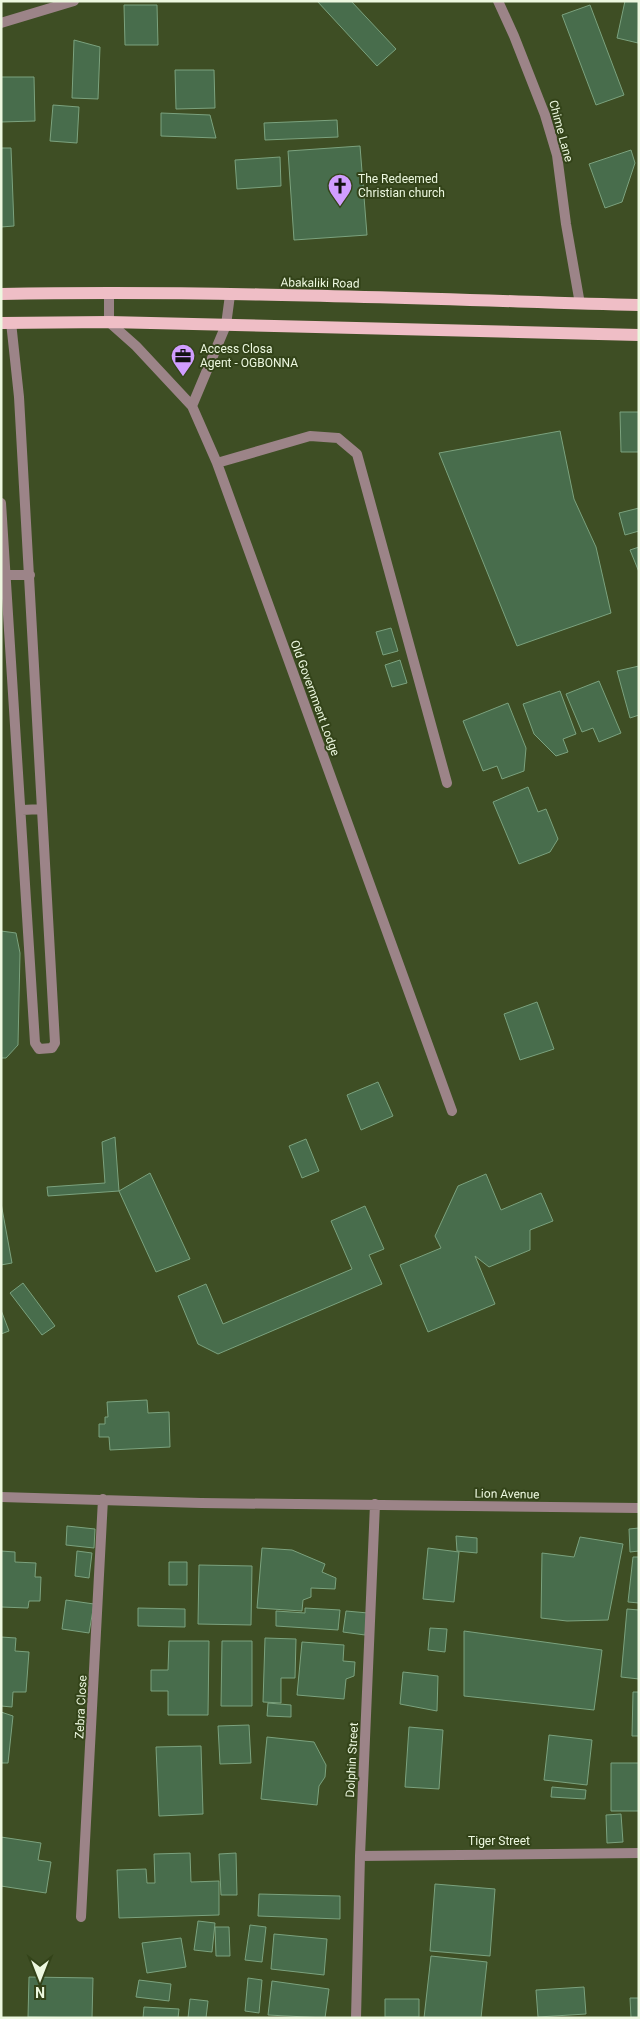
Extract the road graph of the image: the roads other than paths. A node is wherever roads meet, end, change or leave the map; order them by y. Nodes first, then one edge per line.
1 (74, 1) edge
2 (498, 1) edge
3 (1, 23) edge
4 (109, 293) junction
5 (1, 294) edge
6 (230, 295) junction
7 (580, 304) junction
8 (639, 306) edge
9 (6, 322) edge
10 (109, 322) junction
11 (226, 325) junction
12 (639, 335) edge
13 (192, 406) junction
14 (216, 463) junction
15 (1, 503) edge
16 (6, 575) junction
17 (30, 575) junction
18 (4, 591) edge
19 (446, 783) dead end
20 (42, 809) junction
21 (22, 810) junction
22 (452, 1111) dead end
23 (1, 1497) edge
24 (103, 1499) junction
25 (375, 1504) junction
26 (639, 1508) edge
27 (639, 1853) edge
28 (360, 1856) junction
29 (81, 1917) dead end
30 (356, 2018) edge

1 - 3 street
2 - 7 street, Chime Lane
4 - 5 main road, Abakaliki Road
4 - 6 main road, Abakaliki Road
4 - 10 street
6 - 7 main road, Abakaliki Road
6 - 11 street
7 - 8 main road, Abakaliki Road
9 - 10 main road
9 - 17 street
10 - 11 main road
10 - 13 street, Old Government Lodge
11 - 12 main road
11 - 13 street
13 - 14 street, Old Government Lodge
14 - 19 street
14 - 22 street, Old Government Lodge
15 - 16 street
16 - 17 street
16 - 18 street
17 - 20 street
18 - 21 street
20 - 21 street
20 - 21 street
23 - 24 street, Lion Avenue
24 - 25 street, Lion Avenue
24 - 29 street, Zebra Close
25 - 26 street, Lion Avenue
25 - 28 street, Dolphin Street
27 - 28 street, Tiger Street
28 - 30 street, Dolphin Street

